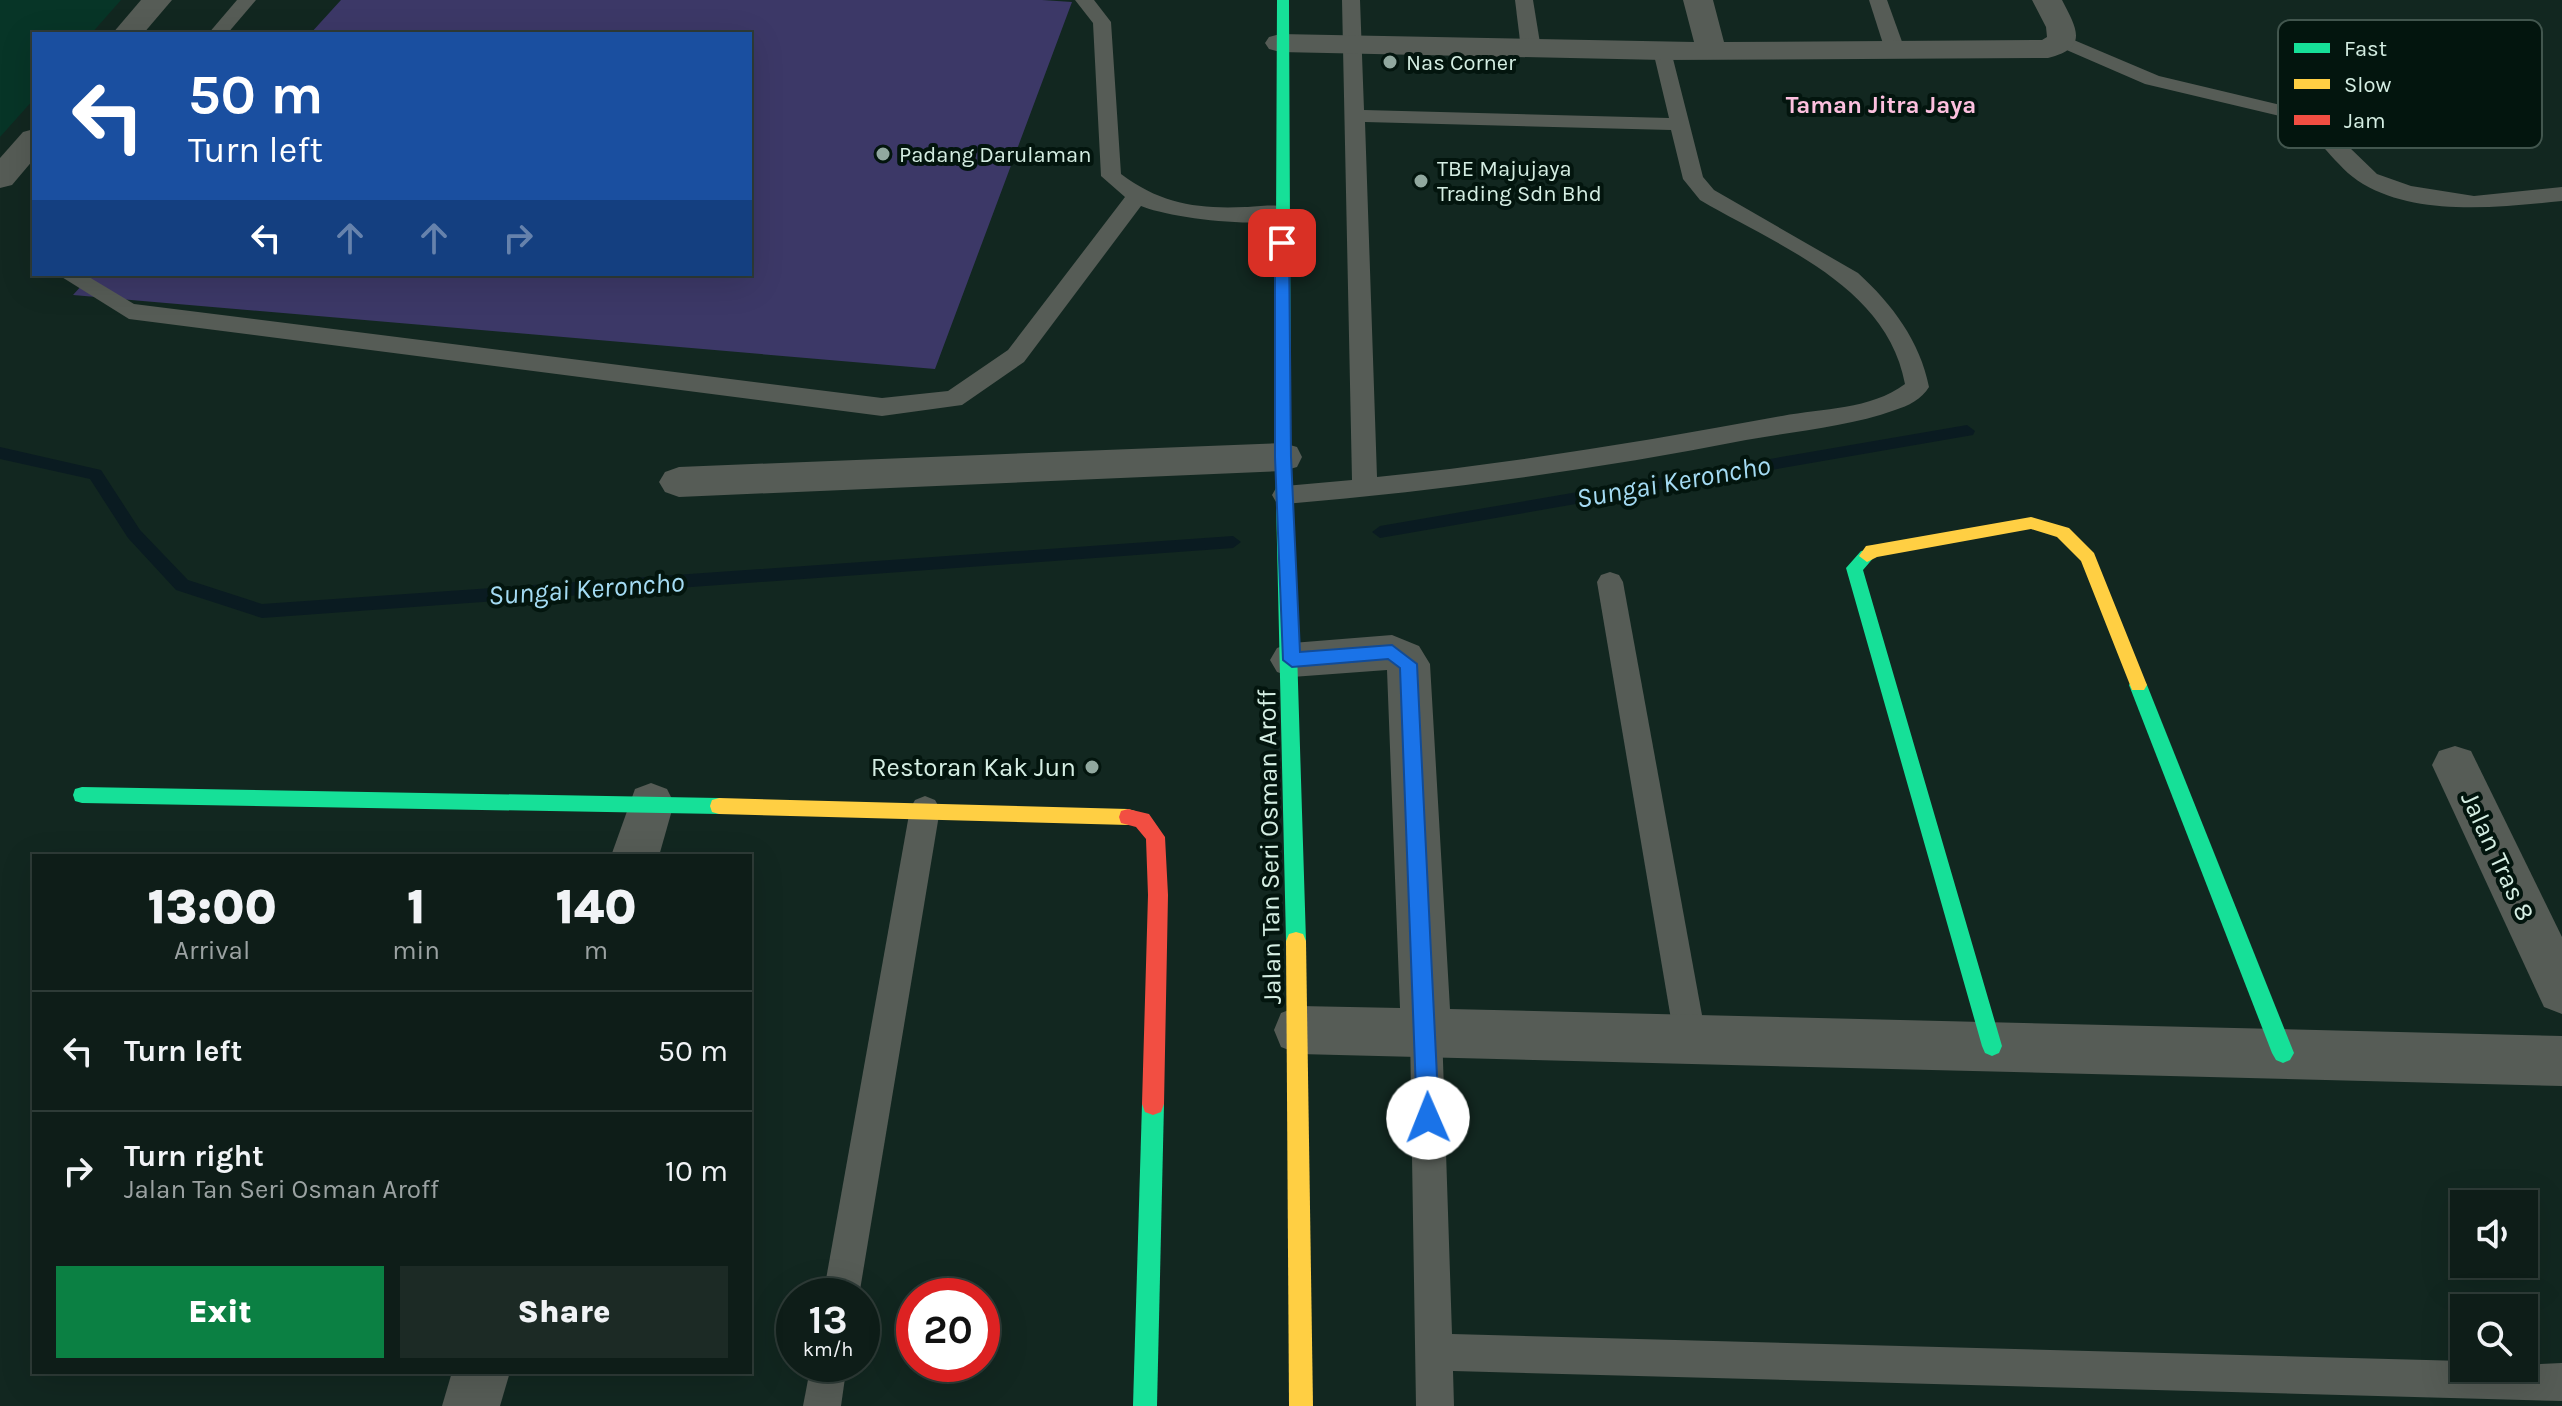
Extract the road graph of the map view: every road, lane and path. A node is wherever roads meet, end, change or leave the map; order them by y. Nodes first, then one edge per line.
1 (157, 0) edge
2 (247, 0) edge
3 (1084, 0) edge
4 (1283, 0) edge
5 (1351, 0) edge
6 (1524, 0) edge
7 (1698, 0) edge
8 (1878, 0) edge
9 (2047, 0) edge
10 (129, 32) edge
11 (219, 32) edge
12 (2062, 41) junction
13 (1280, 43) junction
14 (1353, 44) junction
15 (1531, 49) junction
16 (1895, 50) junction
17 (1663, 51) junction
18 (1711, 51) junction
19 (2278, 110) edge
20 (1356, 116) junction
21 (1678, 124) junction
22 (32, 141) edge
23 (2338, 148) edge
24 (0, 178) edge
25 (2562, 194) edge
26 (1136, 198) junction
27 (1282, 213) junction
28 (71, 276) edge
29 (1283, 457) junction
30 (679, 482) dead end
31 (1365, 489) junction
32 (1285, 495) junction
33 (1610, 582) dead end
34 (1292, 660) junction
35 (2455, 765) dead end
36 (82, 795) dead end
37 (651, 803) junction
38 (925, 809) junction
39 (636, 854) edge
40 (2562, 990) edge
41 (1299, 1030) junction
42 (1426, 1031) junction
43 (1690, 1037) junction
44 (1992, 1046) junction
45 (2283, 1053) junction
46 (2562, 1061) edge
47 (844, 1278) edge
48 (1433, 1352) junction
49 (480, 1374) edge
50 (826, 1382) edge
51 (2562, 1382) edge
52 (471, 1406) edge
53 (822, 1406) edge
54 (1145, 1406) edge
55 (1301, 1406) edge
56 (1435, 1406) edge

1 - 10 street
2 - 11 lane
3 - 26 lane
4 - 13 street, Jalan Tan Seri Osman Aroff
5 - 14 lane
6 - 15 lane
7 - 18 street
8 - 16 lane
9 - 12 street
12 - 16 street
12 - 19 lane
13 - 14 street
13 - 27 street, Jalan Tan Seri Osman Aroff
14 - 15 street
14 - 20 lane
15 - 17 street
16 - 18 street
17 - 18 street
17 - 21 lane
20 - 21 lane
20 - 31 lane
21 - 31 lane
22 - 24 street
23 - 25 lane
26 - 27 lane
26 - 28 lane
27 - 29 street, Jalan Tan Seri Osman Aroff
29 - 30 street
29 - 32 street, Jalan Tan Seri Osman Aroff
31 - 32 lane
32 - 34 street, Jalan Tan Seri Osman Aroff
33 - 43 lane
34 - 41 street, Jalan Tan Seri Osman Aroff
34 - 42 street
35 - 40 street, Jalan Tras 8
36 - 37 street
37 - 38 street
37 - 39 street
38 - 47 lane
38 - 54 street
41 - 42 street
41 - 55 street, Jalan Tan Seri Osman Aroff
42 - 43 street
42 - 48 lane
43 - 44 street
44 - 45 street
44 - 45 street
45 - 46 street
48 - 51 lane
48 - 56 lane
49 - 52 street
50 - 53 lane

